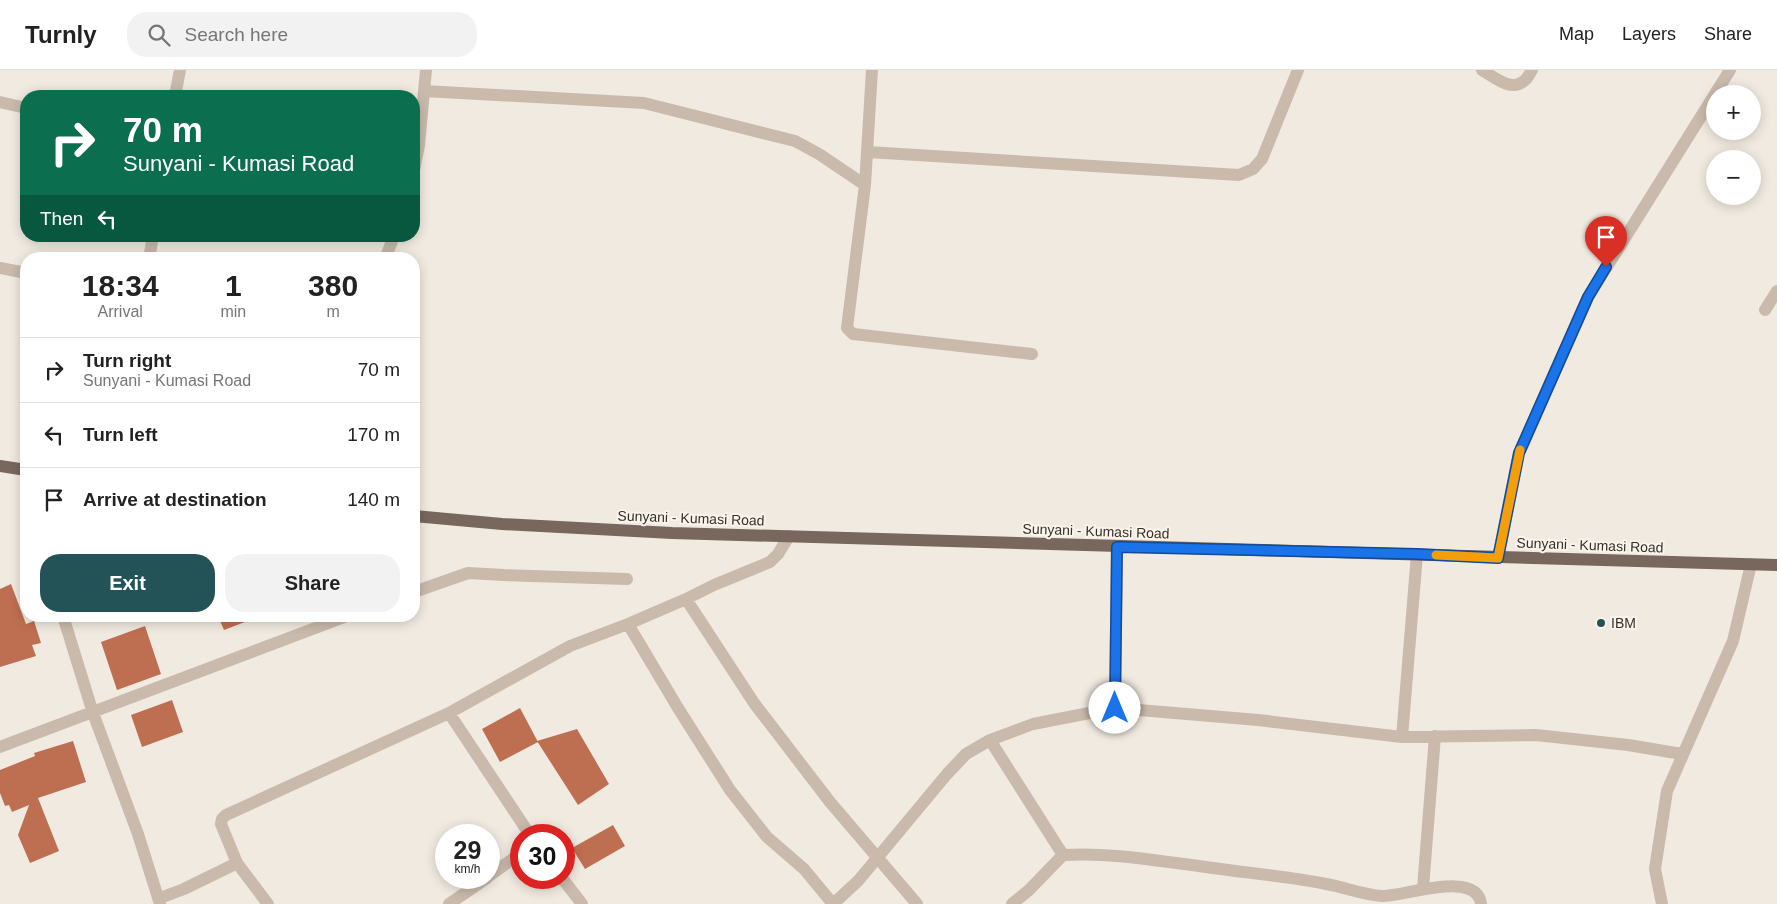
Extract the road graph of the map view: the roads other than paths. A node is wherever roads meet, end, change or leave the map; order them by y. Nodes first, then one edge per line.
1 (180, 70) edge
2 (426, 70) edge
3 (872, 70) edge
4 (1298, 70) edge
5 (1482, 70) edge
6 (1532, 70) edge
7 (1730, 70) edge
8 (176, 90) edge
9 (424, 91) junction
10 (0, 102) edge
11 (20, 107) edge
12 (420, 134) edge
13 (868, 152) junction
14 (865, 185) junction
15 (0, 268) edge
16 (20, 271) edge
17 (1777, 291) edge
18 (1765, 310) dead end
19 (1032, 354) dead end
20 (0, 466) edge
21 (20, 469) edge
22 (420, 517) edge
23 (789, 536) junction
24 (1117, 547) junction
25 (1417, 554) junction
26 (1498, 558) junction
27 (1751, 564) junction
28 (1777, 565) edge
29 (627, 579) dead end
30 (420, 590) edge
31 (686, 599) junction
32 (65, 622) edge
33 (331, 622) edge
34 (628, 624) junction
35 (1115, 708) junction
36 (93, 713) junction
37 (449, 713) junction
38 (1435, 736) junction
39 (1402, 737) junction
40 (990, 740) junction
41 (0, 747) edge
42 (1682, 754) junction
43 (523, 824) edge
44 (1063, 855) junction
45 (877, 858) junction
46 (237, 863) junction
47 (1422, 888) junction
48 (471, 889) edge
49 (570, 889) edge
50 (1381, 900) edge
51 (160, 901) edge
52 (268, 904) edge
53 (449, 904) edge
54 (582, 904) edge
55 (833, 904) edge
56 (917, 904) edge
57 (1012, 904) edge
58 (1481, 904) edge
59 (1662, 904) edge

1 - 8 street
2 - 9 street
3 - 13 street
4 - 13 street
5 - 6 street
7 - 26 street
9 - 12 street
9 - 14 street
10 - 11 street
13 - 14 street
14 - 19 street
15 - 16 street
17 - 18 street
20 - 21 main road
22 - 23 main road, Sunyani - Kumasi Road
23 - 24 main road, Sunyani - Kumasi Road
23 - 31 street
24 - 25 main road, Sunyani - Kumasi Road
24 - 35 street
25 - 26 main road, Sunyani - Kumasi Road
25 - 39 street
26 - 27 main road, Sunyani - Kumasi Road
27 - 28 main road, Sunyani - Kumasi Road
27 - 42 street
29 - 30 street
31 - 34 street
31 - 45 street
32 - 36 street
33 - 36 street
34 - 37 street
34 - 55 street
35 - 39 street
35 - 40 street
36 - 41 street
36 - 51 street
37 - 43 street
37 - 46 street
38 - 39 street
38 - 42 street
38 - 47 street
40 - 44 street
40 - 45 street
42 - 59 street
44 - 50 street
44 - 57 street
45 - 55 street
45 - 56 street
46 - 51 street
46 - 52 street
47 - 50 street
47 - 58 street
48 - 53 street
49 - 54 street

